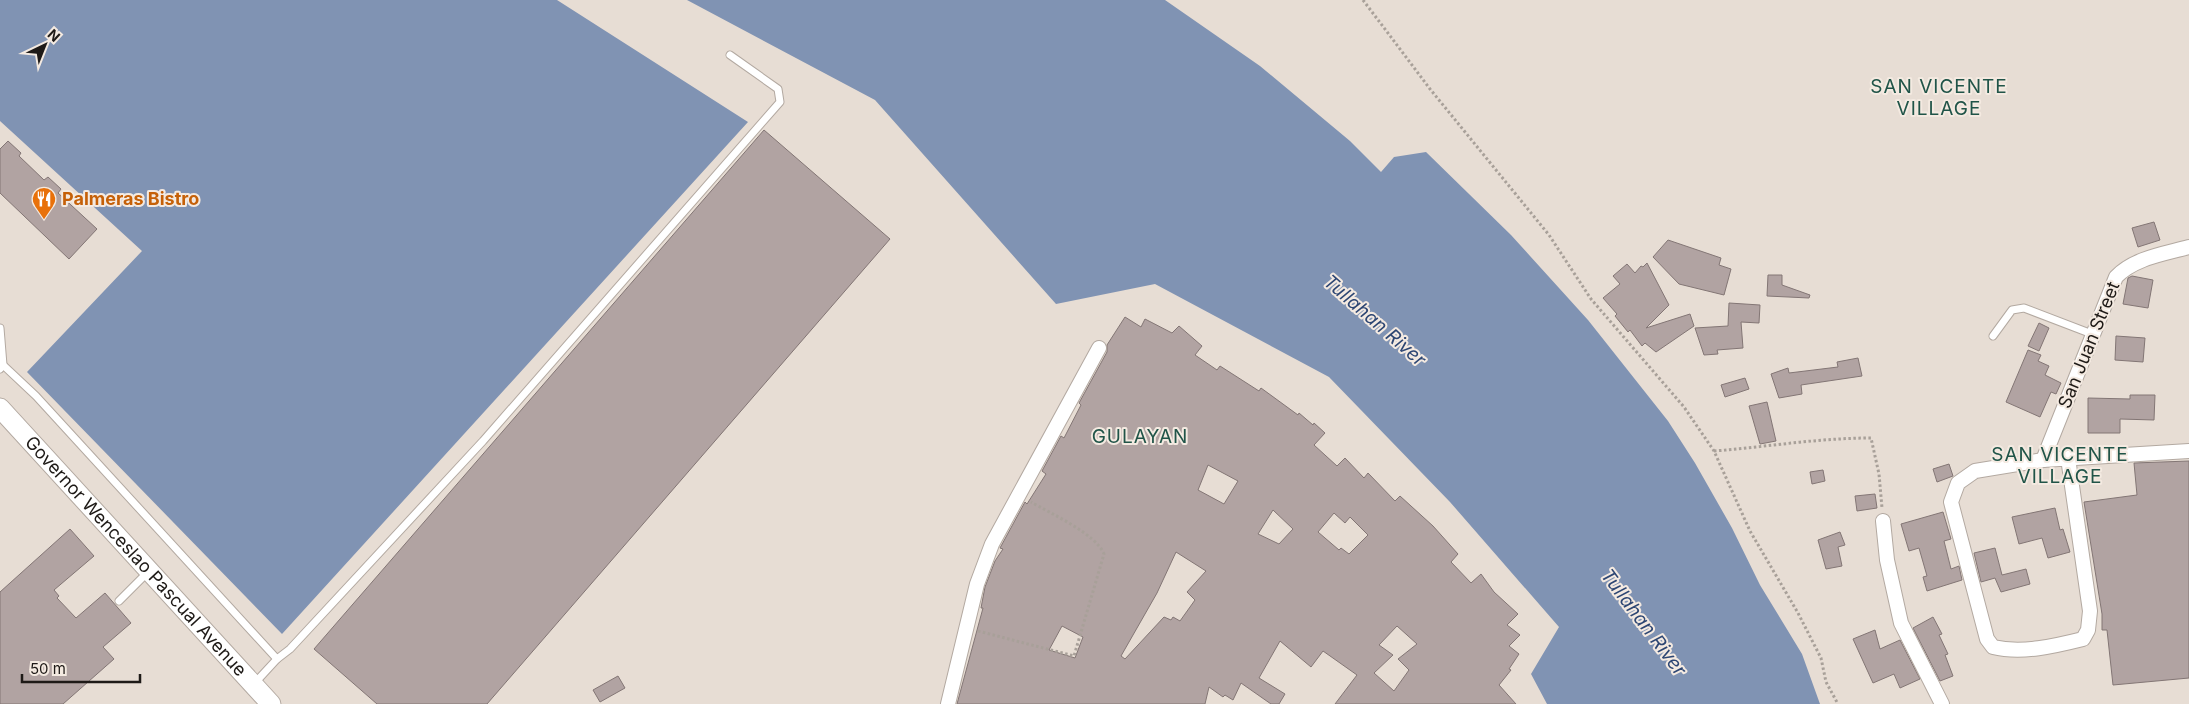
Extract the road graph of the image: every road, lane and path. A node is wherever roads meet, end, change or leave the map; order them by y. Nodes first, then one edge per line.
1 (1364, 0) edge
2 (730, 55) dead end
3 (2189, 247) edge
4 (0, 328) edge
5 (2092, 334) junction
6 (1993, 336) dead end
7 (0, 340) edge
8 (1100, 348) dead end
9 (2, 367) edge
10 (0, 408) edge
11 (2189, 451) edge
12 (1714, 452) junction
13 (2068, 458) junction
14 (2043, 460) junction
15 (1018, 495) junction
16 (1884, 521) joint
17 (149, 571) junction
18 (119, 601) dead end
19 (966, 627) junction
20 (277, 660) junction
21 (254, 684) junction
22 (271, 704) edge
23 (948, 704) edge
24 (1838, 704) edge
25 (1942, 704) edge

1 - 12 path
2 - 20 lane
3 - 5 street, San Juan Street
4 - 7 lane
5 - 6 lane
5 - 14 street, San Juan Street
7 - 9 lane
8 - 15 street
9 - 20 lane
10 - 17 main road, Governor Wenceslao Pascual Avenue
11 - 13 street
12 - 16 path
12 - 24 path
13 - 14 street
13 - 14 street
15 - 19 street
15 - 19 path
16 - 25 street
17 - 18 lane
17 - 21 main road, Governor Wenceslao Pascual Avenue
19 - 23 street
20 - 21 lane
21 - 22 main road, Governor Wenceslao Pascual Avenue

